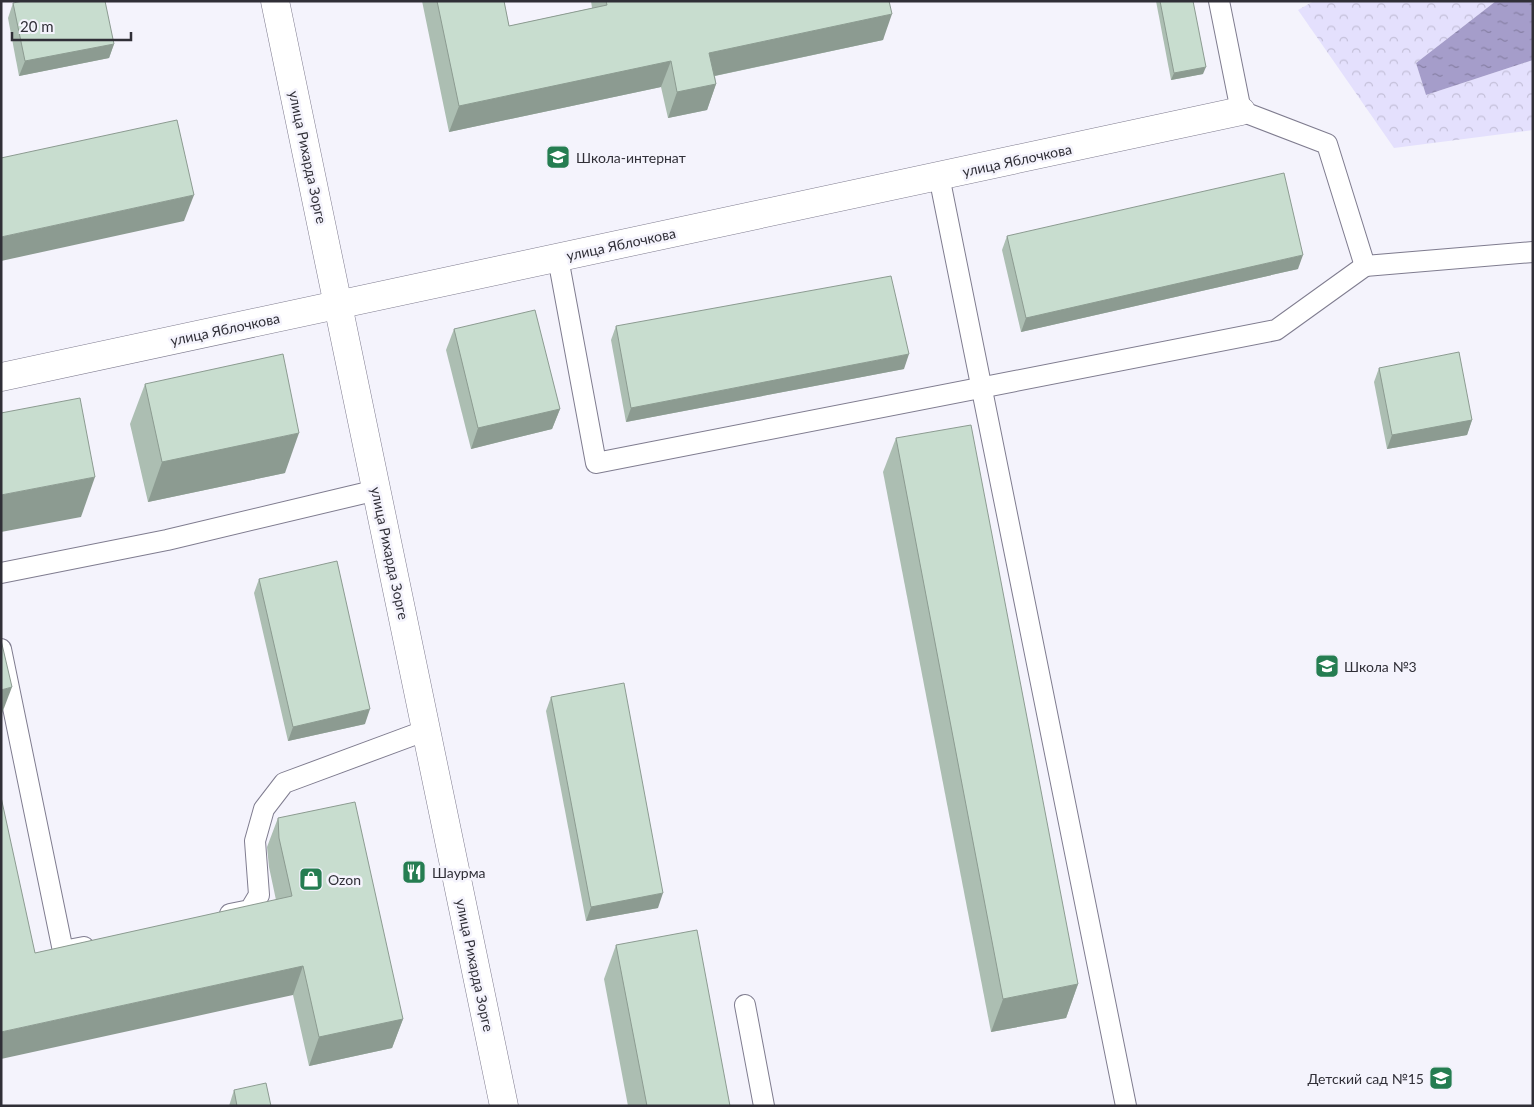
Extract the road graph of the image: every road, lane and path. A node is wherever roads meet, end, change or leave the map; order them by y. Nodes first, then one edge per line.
1 (275, 1) edge
2 (1219, 1) edge
3 (1242, 112) junction
4 (939, 176) junction
5 (1533, 252) edge
6 (558, 258) junction
7 (1365, 266) junction
8 (339, 304) junction
9 (1, 377) edge
10 (981, 386) junction
11 (377, 490) junction
12 (1, 573) edge
13 (1, 649) edge
14 (426, 730) junction
15 (212, 918) edge
16 (105, 943) edge
17 (745, 1005) dead end
18 (504, 1106) edge
19 (764, 1106) edge
20 (1126, 1106) edge

1 - 8 street, улица Рихарда Зорге
2 - 3 lane
3 - 4 street, улица Яблочкова
3 - 7 lane
4 - 6 street, улица Яблочкова
4 - 10 lane
5 - 7 lane
6 - 8 street, улица Яблочкова
6 - 10 lane
7 - 10 lane
8 - 9 street, улица Яблочкова
8 - 11 street, улица Рихарда Зорге
10 - 20 lane
11 - 12 lane
11 - 14 street, улица Рихарда Зорге
13 - 16 lane
14 - 15 lane
14 - 18 street, улица Рихарда Зорге
17 - 19 lane

